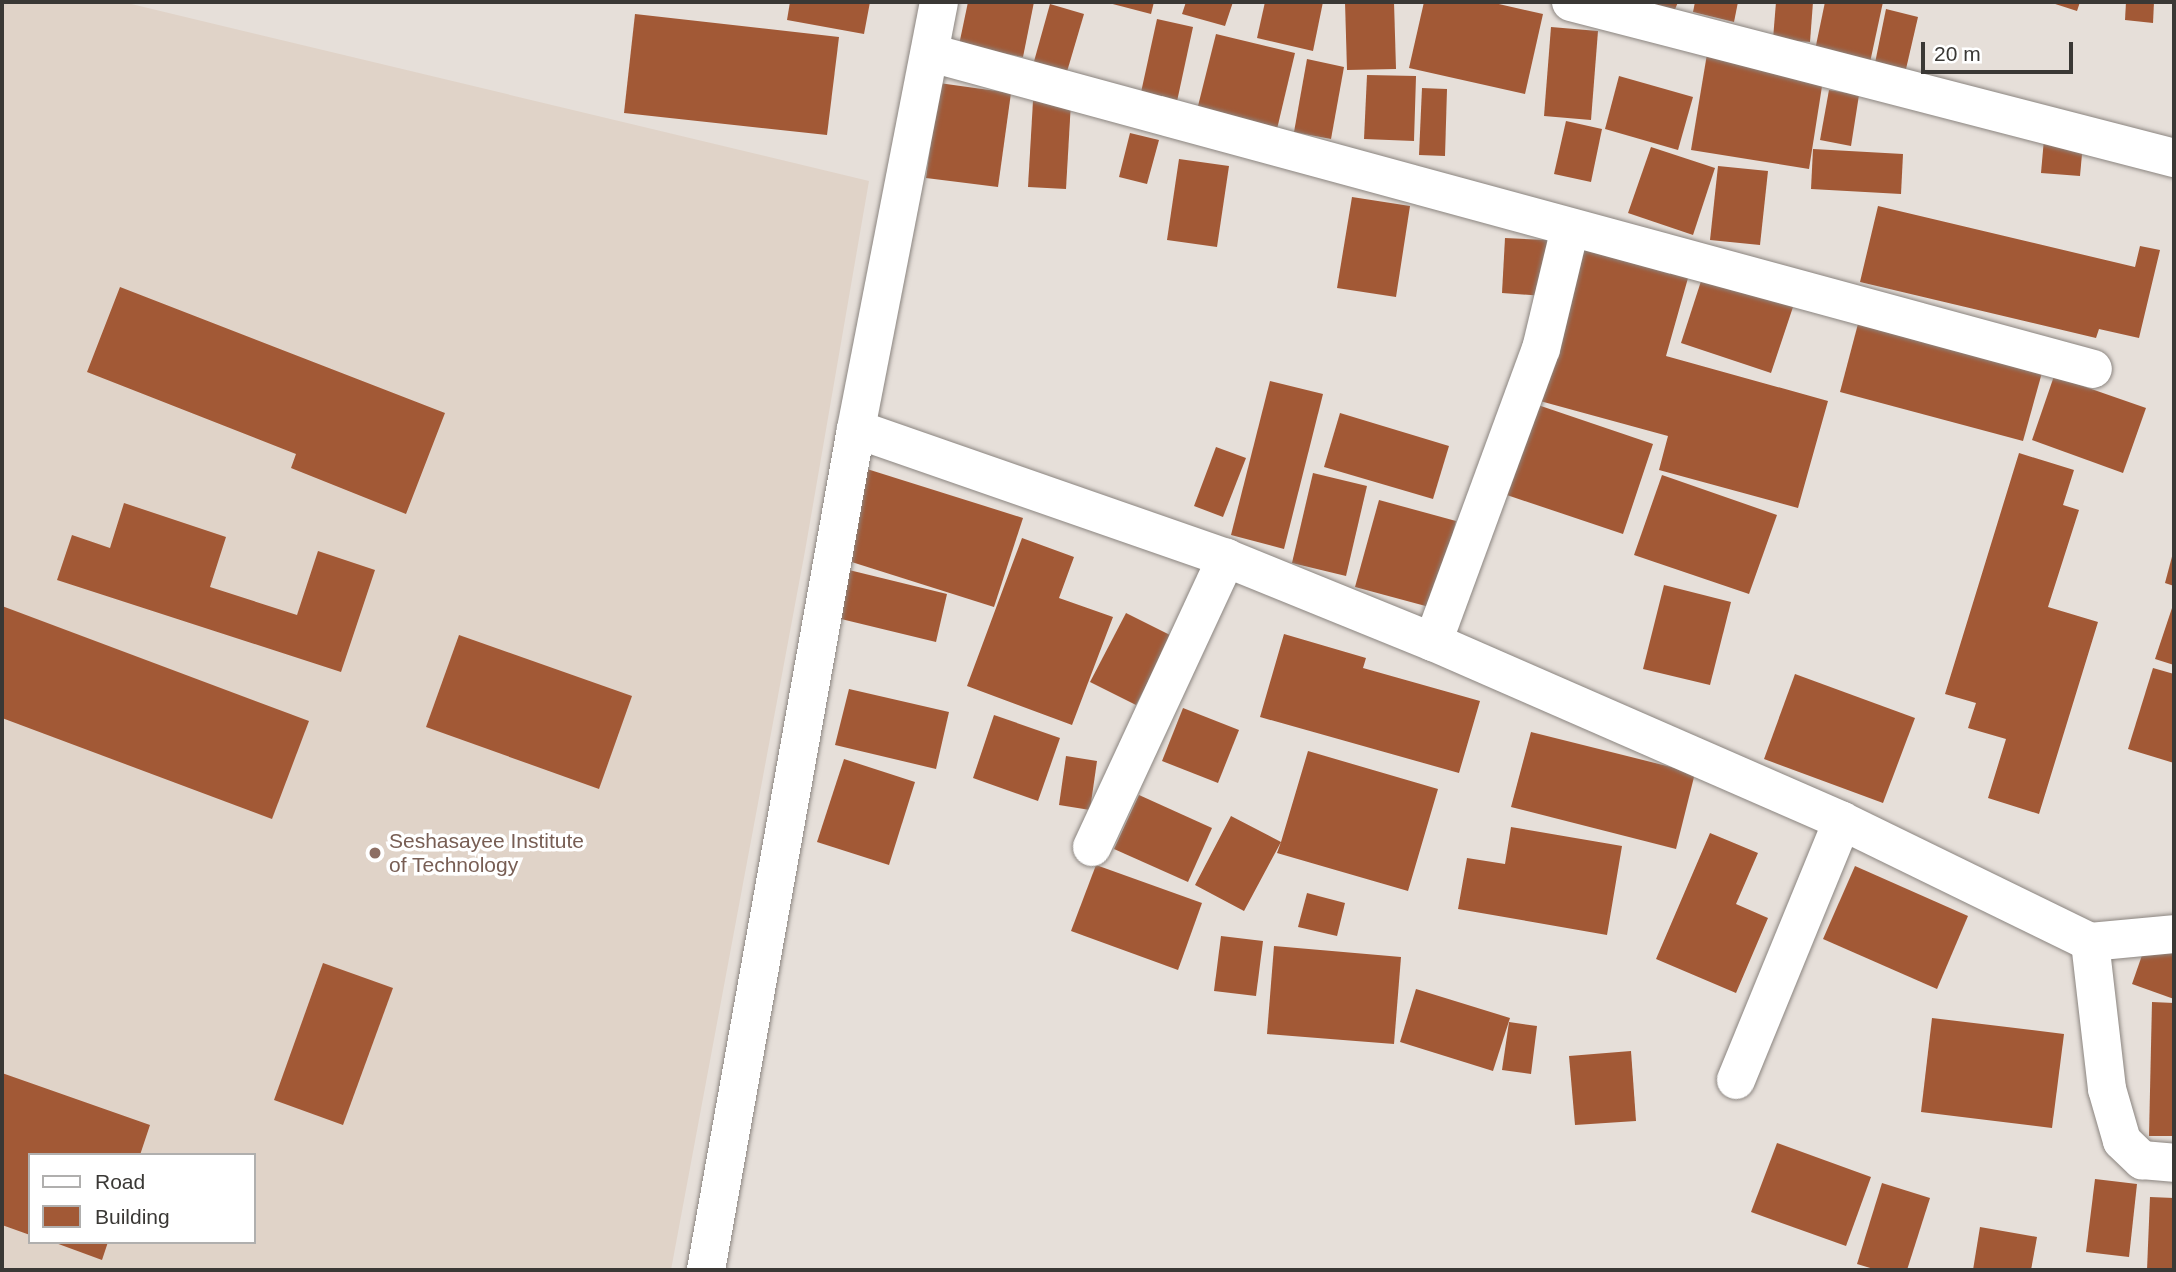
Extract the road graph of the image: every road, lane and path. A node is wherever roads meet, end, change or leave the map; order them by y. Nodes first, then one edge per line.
1 (939, 2) edge
2 (1571, 2) edge
3 (931, 53) junction
4 (2174, 158) edge
5 (1570, 228) junction
6 (2093, 369) dead end
7 (856, 429) junction
8 (1226, 558) junction
9 (1433, 642) junction
10 (1842, 821) junction
11 (1092, 847) dead end
12 (2174, 934) edge
13 (2090, 942) junction
14 (1736, 1080) dead end
15 (2174, 1163) edge
16 (706, 1270) edge

1 - 3 street
2 - 4 street
3 - 5 street
3 - 7 street
5 - 6 street
5 - 9 street
7 - 8 street
7 - 16 street
8 - 9 street
8 - 11 street
9 - 10 street
10 - 13 street
10 - 14 street
12 - 13 street
13 - 15 street

